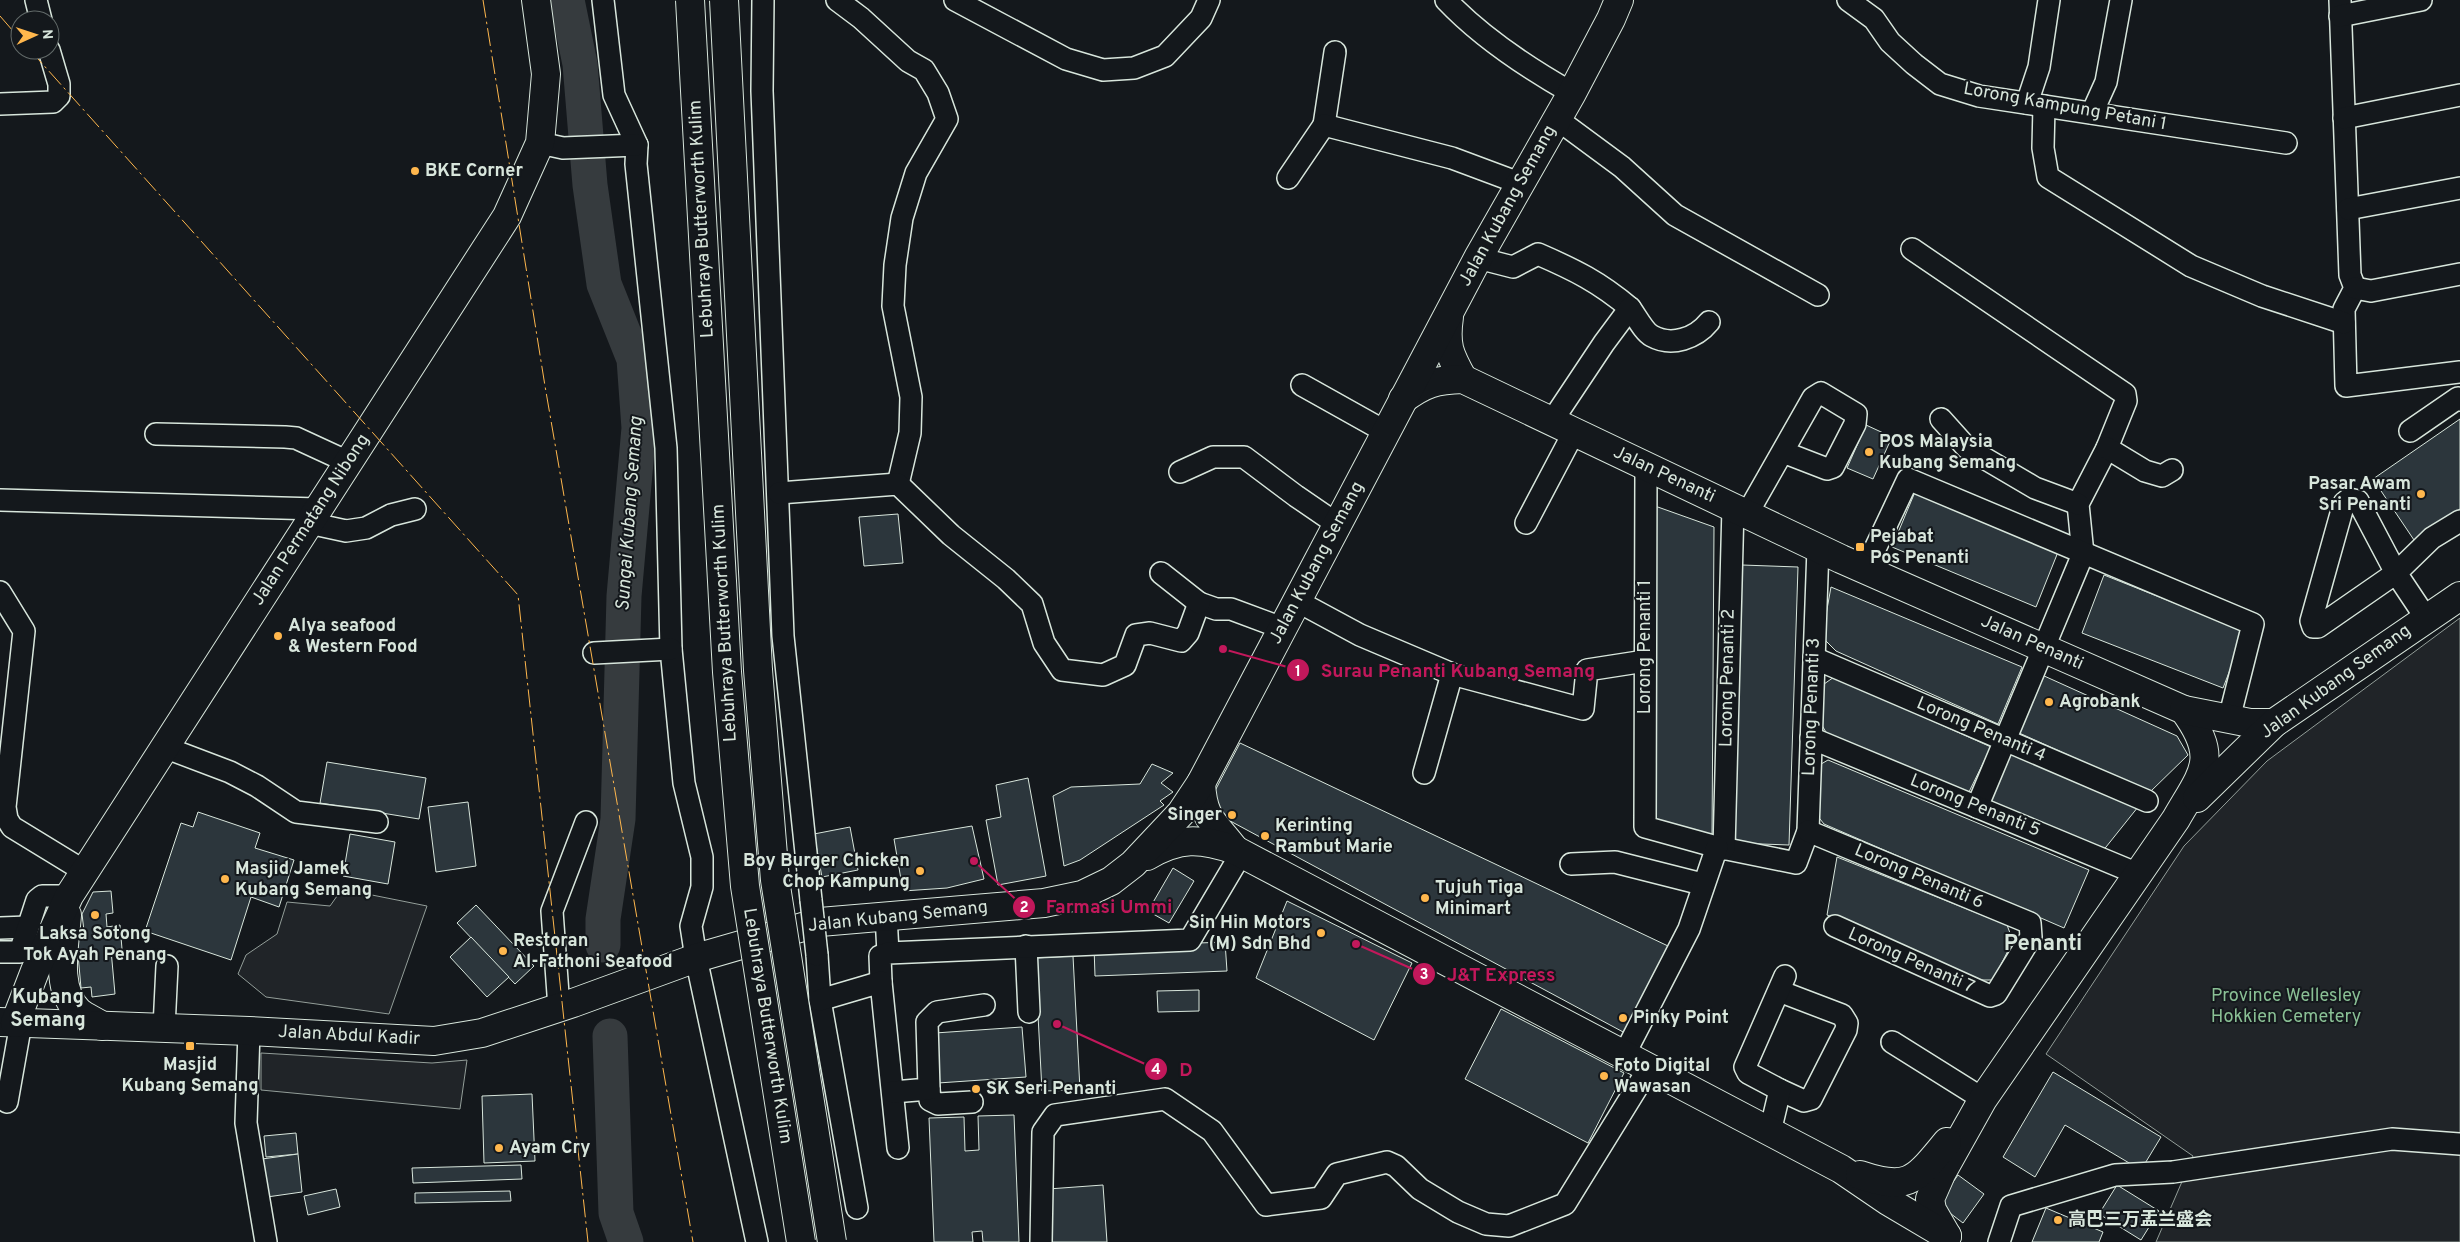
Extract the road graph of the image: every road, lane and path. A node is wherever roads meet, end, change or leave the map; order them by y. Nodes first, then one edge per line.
1 (536, 0) edge
2 (603, 0) edge
3 (690, 0) edge
4 (724, 0) edge
5 (763, 0) edge
6 (837, 0) edge
7 (955, 0) edge
8 (1209, 0) edge
9 (1446, 0) edge
10 (1619, 0) edge
11 (1848, 0) edge
12 (2049, 0) edge
13 (2120, 0) edge
14 (2421, 0) edge
15 (2340, 8) edge
16 (1336, 52) dead end
17 (52, 60) edge
18 (1572, 94) junction
19 (2460, 95) edge
20 (0, 104) edge
21 (2036, 105) junction
22 (2092, 113) junction
23 (2344, 118) junction
24 (1557, 119) junction
25 (1324, 126) junction
26 (2286, 143) dead end
27 (631, 145) junction
28 (552, 146) junction
29 (1288, 178) dead end
30 (1519, 184) junction
31 (2460, 188) edge
32 (2348, 209) junction
33 (1912, 249) dead end
34 (1478, 258) junction
35 (2460, 274) edge
36 (2355, 288) junction
37 (1818, 295) dead end
38 (1630, 308) junction
39 (1450, 313) junction
40 (1709, 322) dead end
41 (2344, 323) junction
42 (2460, 372) edge
43 (1463, 379) junction
44 (1302, 385) dead end
45 (1404, 399) junction
46 (2460, 400) edge
47 (1941, 420) dead end
48 (1563, 427) junction
49 (2410, 431) dead end
50 (1386, 432) junction
51 (156, 434) dead end
52 (2107, 448) junction
53 (1783, 452) dead end
54 (348, 462) junction
55 (1646, 466) junction
56 (2172, 470) dead end
57 (1180, 472) dead end
58 (898, 484) junction
59 (779, 493) junction
60 (0, 500) edge
61 (2078, 504) junction
62 (415, 509) dead end
63 (1740, 510) junction
64 (313, 516) junction
65 (2460, 521) edge
66 (1526, 523) dead end
67 (1337, 524) junction
68 (1818, 548) junction
69 (2083, 554) junction
70 (1865, 570) junction
71 (1161, 573) dead end
72 (2396, 573) junction
73 (0, 592) edge
74 (2460, 596) edge
75 (1296, 601) junction
76 (1199, 603) junction
77 (2426, 618) junction
78 (1282, 628) junction
79 (2044, 648) junction
80 (671, 650) junction
81 (599, 653) dead end
82 (1814, 658) junction
83 (1645, 661) junction
84 (1452, 674) junction
85 (2184, 710) junction
86 (2229, 719) junction
87 (2274, 723) junction
88 (1811, 738) junction
89 (2005, 740) junction
90 (164, 748) junction
91 (1424, 774) dead end
92 (1201, 783) junction
93 (2147, 801) dead end
94 (1978, 807) junction
95 (2176, 819) junction
96 (377, 822) dead end
97 (586, 822) dead end
98 (1808, 831) junction
99 (1720, 848) junction
100 (1238, 852) junction
101 (1133, 864) junction
102 (1571, 864) dead end
103 (84, 871) junction
104 (2138, 874) junction
105 (1702, 884) junction
106 (69, 896) junction
107 (886, 915) junction
108 (2030, 923) joint
109 (1835, 926) dead end
110 (28, 927) junction
111 (0, 928) edge
112 (1026, 946) junction
113 (0, 952) edge
114 (888, 953) junction
115 (691, 960) junction
116 (167, 966) dead end
117 (881, 982) junction
118 (820, 1000) junction
119 (984, 1005) dead end
120 (566, 1006) junction
121 (1029, 1012) dead end
122 (12, 1023) edge
123 (102, 1026) junction
124 (164, 1028) junction
125 (249, 1031) junction
126 (1892, 1042) dead end
127 (1624, 1055) junction
128 (1650, 1068) junction
129 (929, 1089) junction
130 (1780, 1090) junction
131 (893, 1092) junction
132 (1983, 1099) junction
133 (6, 1102) dead end
134 (972, 1102) dead end
135 (1770, 1132) junction
136 (2460, 1144) edge
137 (898, 1148) dead end
138 (1841, 1169) junction
139 (857, 1208) dead end
140 (1951, 1239) edge
141 (266, 1242) edge
142 (757, 1242) edge
143 (801, 1242) edge
144 (832, 1242) edge
145 (1041, 1242) edge
146 (1999, 1242) edge

1 - 28 main road, Jalan Permatang Nibong
2 - 27 street
3 - 143 main road, Lebuhraya Butterworth Kulim, bridge
4 - 144 main road, Lebuhraya Butterworth Kulim, bridge
5 - 59 street
6 - 58 street
7 - 8 street
9 - 18 street
10 - 18 main road, Jalan Kubang Semang
11 - 21 street, Lorong Kampung Petani 1
12 - 21 street
13 - 22 street
14 - 15 street
15 - 23 street
16 - 25 street
17 - 20 street
18 - 24 main road, Jalan Kubang Semang
19 - 23 street
21 - 22 street, Lorong Kampung Petani 1
21 - 41 street
22 - 26 street, Lorong Kampung Petani 1
23 - 32 street
24 - 30 main road, Jalan Kubang Semang
24 - 37 street
25 - 29 street
25 - 30 street
27 - 28 street
27 - 80 street
28 - 54 main road, Jalan Permatang Nibong
30 - 34 main road, Jalan Kubang Semang
31 - 32 street
32 - 36 street
33 - 52 street
34 - 38 street
34 - 39 main road, Jalan Kubang Semang
35 - 36 street
36 - 41 street
38 - 40 street
38 - 48 street
39 - 43 main road
39 - 45 main road, Jalan Kubang Semang
41 - 42 street
43 - 45 main road
43 - 48 main road, Jalan Penanti
44 - 50 street
45 - 50 main road, Jalan Kubang Semang
46 - 49 street
47 - 61 street
48 - 55 main road, Jalan Penanti
48 - 66 street
50 - 67 main road, Jalan Kubang Semang
51 - 54 street
52 - 56 street
52 - 61 street
53 - 63 street
54 - 64 main road, Jalan Permatang Nibong
55 - 63 main road, Jalan Penanti
55 - 83 street, Lorong Penanti 1
57 - 67 street
58 - 59 street
58 - 76 street
59 - 118 street, bridge
60 - 64 street
61 - 69 street
62 - 64 street
63 - 68 main road, Jalan Penanti
63 - 99 street, Lorong Penanti 2
64 - 90 main road, Jalan Permatang Nibong
65 - 72 street
67 - 75 main road, Jalan Kubang Semang
68 - 70 main road, Jalan Penanti
68 - 82 street, Lorong Penanti 3
69 - 70 street
69 - 79 street
69 - 86 street
70 - 79 main road, Jalan Penanti
71 - 76 street
72 - 72 street
72 - 77 street
73 - 103 street
74 - 77 main road, Jalan Kubang Semang
75 - 78 main road, Jalan Kubang Semang
75 - 84 street
76 - 78 street
77 - 87 main road, Jalan Kubang Semang
78 - 92 main road, Jalan Kubang Semang
79 - 85 main road, Jalan Penanti
79 - 89 street
80 - 81 street
80 - 115 street
82 - 88 street, Lorong Penanti 3
82 - 89 street, Lorong Penanti 4
83 - 84 street
83 - 99 street, Lorong Penanti 1
84 - 91 street
85 - 86 main road, Jalan Penanti
85 - 95 main road
86 - 87 main road, Jalan Penanti
87 - 95 main road, Jalan Kubang Semang
88 - 94 street, Lorong Penanti 5
88 - 98 street, Lorong Penanti 3
89 - 93 street, Lorong Penanti 4
89 - 94 street
90 - 96 street
90 - 103 main road, Jalan Permatang Nibong
92 - 100 main road
92 - 101 main road, Jalan Kubang Semang
94 - 104 street, Lorong Penanti 5
95 - 104 main road
97 - 120 street
98 - 99 street, Lorong Penanti 3
98 - 108 street, Lorong Penanti 6
99 - 105 street, Lorong Penanti 2
100 - 101 main road
100 - 112 street
100 - 127 main road
101 - 107 main road, Jalan Kubang Semang
102 - 105 street
103 - 106 main road, Jalan Permatang Nibong
104 - 132 main road
105 - 127 street, Lorong Penanti 2
106 - 110 street
106 - 122 main road, Jalan Permatang Nibong
106 - 123 main road
107 - 114 street
107 - 115 main road, Jalan Kubang Semang
108 - 109 street, Lorong Penanti 7
110 - 111 street
110 - 113 street
112 - 114 street
112 - 121 street
114 - 117 street
115 - 120 main road, Jalan Abdul Kadir
115 - 142 street
116 - 124 street
117 - 118 street
117 - 131 street
118 - 139 street
119 - 129 street
120 - 125 main road, Jalan Abdul Kadir
122 - 123 main road, Jalan Abdul Kadir
122 - 133 street
123 - 124 main road, Jalan Abdul Kadir
124 - 125 main road, Jalan Abdul Kadir
125 - 141 street
126 - 132 street
127 - 128 main road
128 - 135 main road
128 - 145 street
129 - 131 street
129 - 134 street
130 - 130 street
130 - 135 street
131 - 137 street
132 - 138 main road
132 - 140 main road
135 - 138 main road
136 - 146 street
138 - 140 main road

